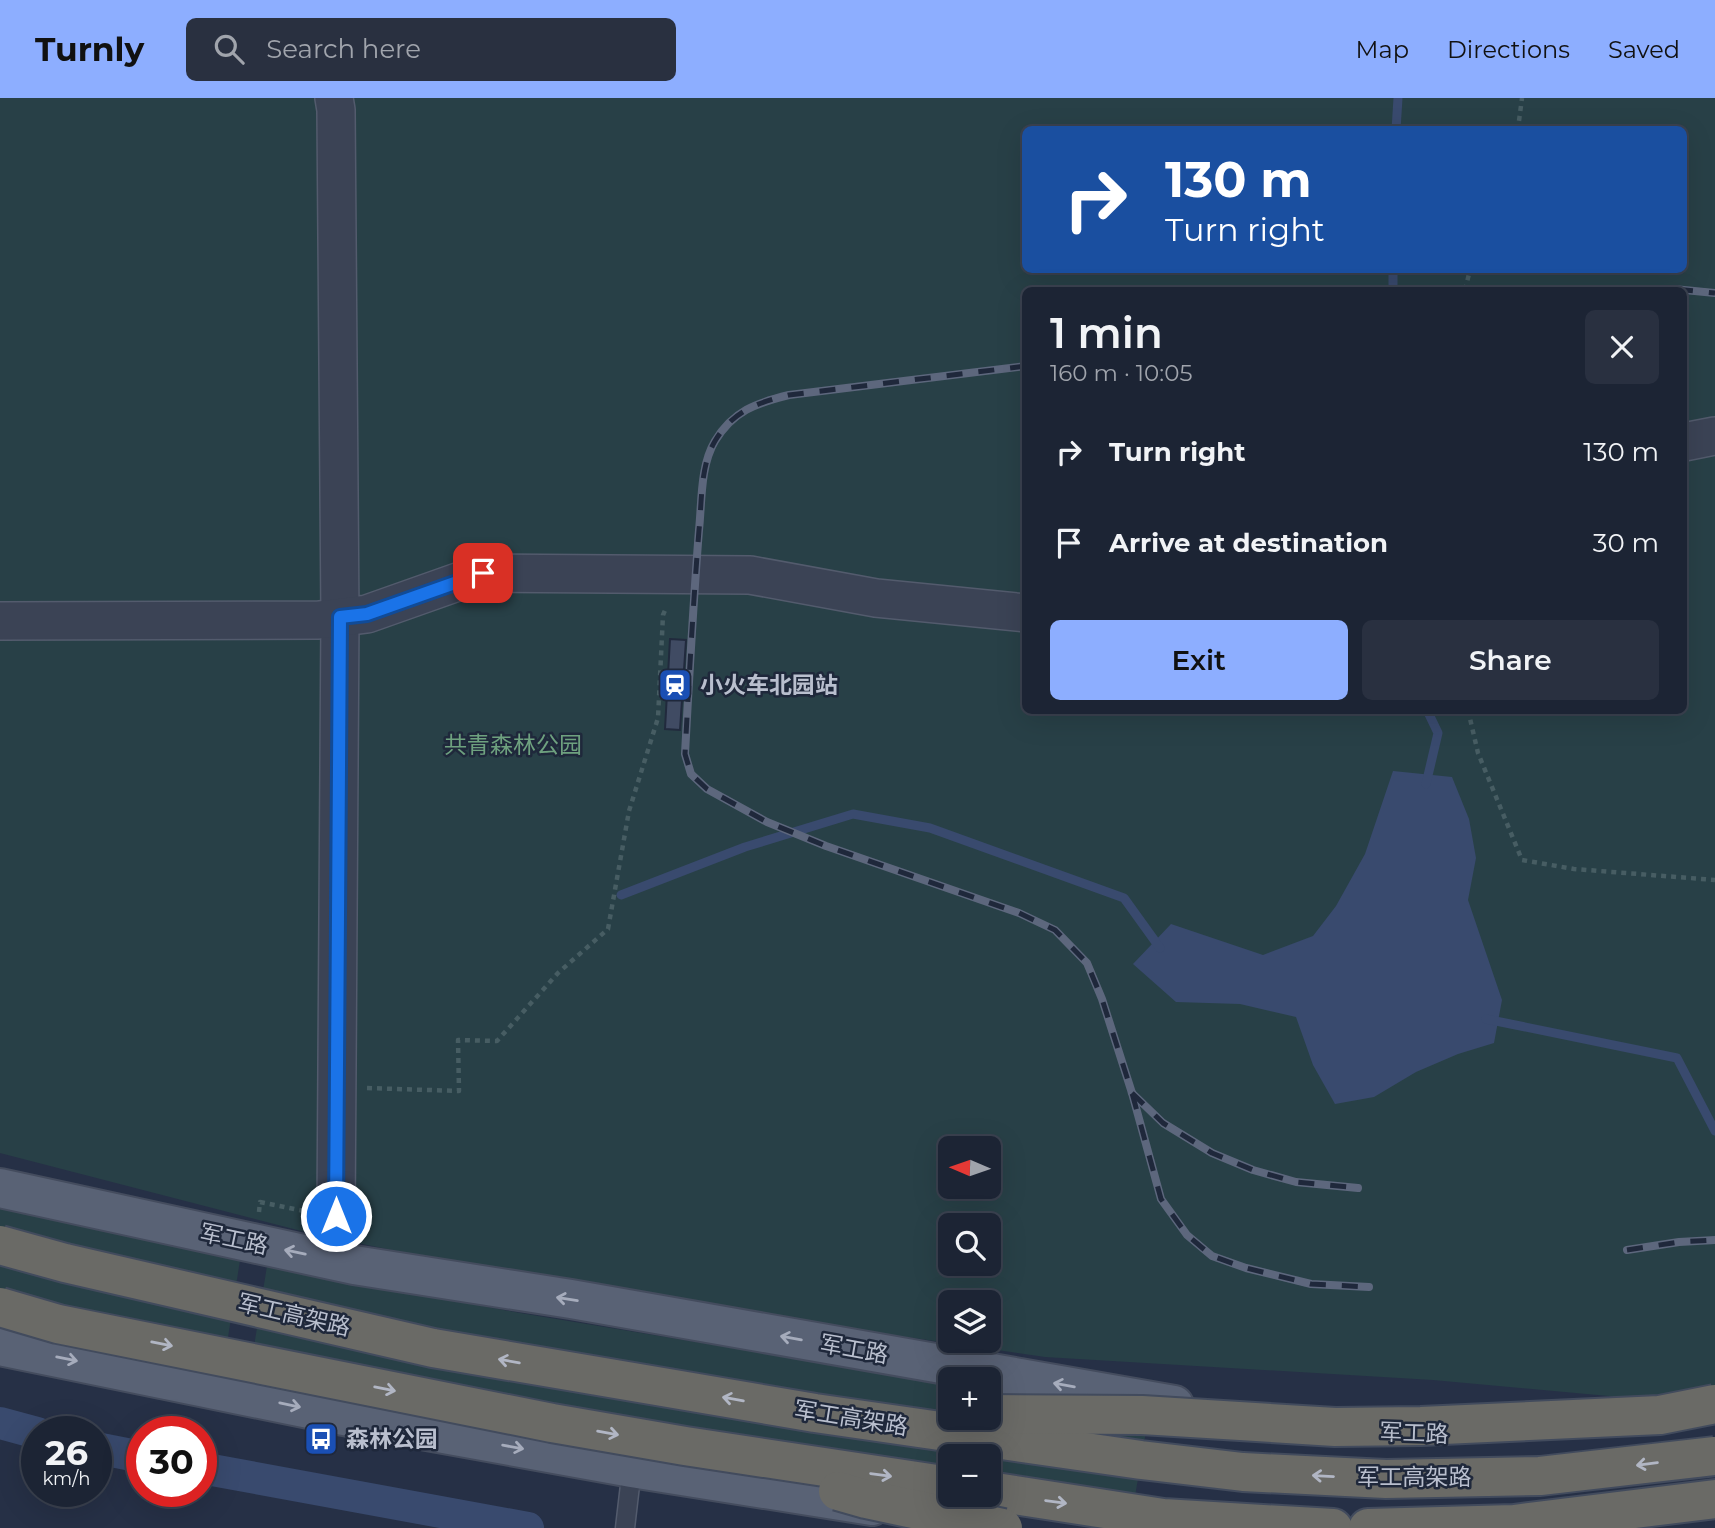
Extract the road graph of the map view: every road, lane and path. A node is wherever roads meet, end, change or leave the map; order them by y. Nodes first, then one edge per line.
1 (334, 98) edge
2 (1522, 98) edge
3 (1517, 126) edge
4 (1715, 436) edge
5 (1687, 441) edge
6 (679, 575) junction
7 (1022, 613) edge
8 (340, 617) junction
9 (0, 621) edge
10 (1469, 714) edge
11 (1715, 880) edge
12 (336, 1086) junction
13 (0, 1188) edge
14 (336, 1216) dead end
15 (0, 1245) edge
16 (0, 1307) edge
17 (0, 1346) edge
18 (1715, 1404) edge
19 (815, 1413) junction
20 (938, 1414) edge
21 (1001, 1414) edge
22 (1715, 1421) edge
23 (685, 1446) junction
24 (1715, 1456) edge
25 (632, 1468) junction
26 (938, 1484) edge
27 (1001, 1494) edge
28 (1715, 1499) edge
29 (625, 1524) edge
30 (1003, 1528) edge
31 (1022, 1528) edge
32 (1333, 1528) edge
33 (1368, 1528) edge

1 - 8 street
2 - 3 path
4 - 5 street
6 - 7 street
6 - 8 street
6 - 12 path
8 - 9 street
8 - 12 street
10 - 11 path
12 - 14 street
22 -> 13 main road, 军工路
19 -> 15 highway, 军工高架路, bridge
16 -> 23 highway, bridge
17 -> 25 main road
18 - 21 highway, bridge
19 - 20 highway, bridge
24 -> 19 highway, 军工高架路, bridge
23 -> 26 highway, bridge
23 - 30 highway, bridge
25 - 29 lane
25 - 31 main road
27 -> 32 highway
28 - 33 highway

